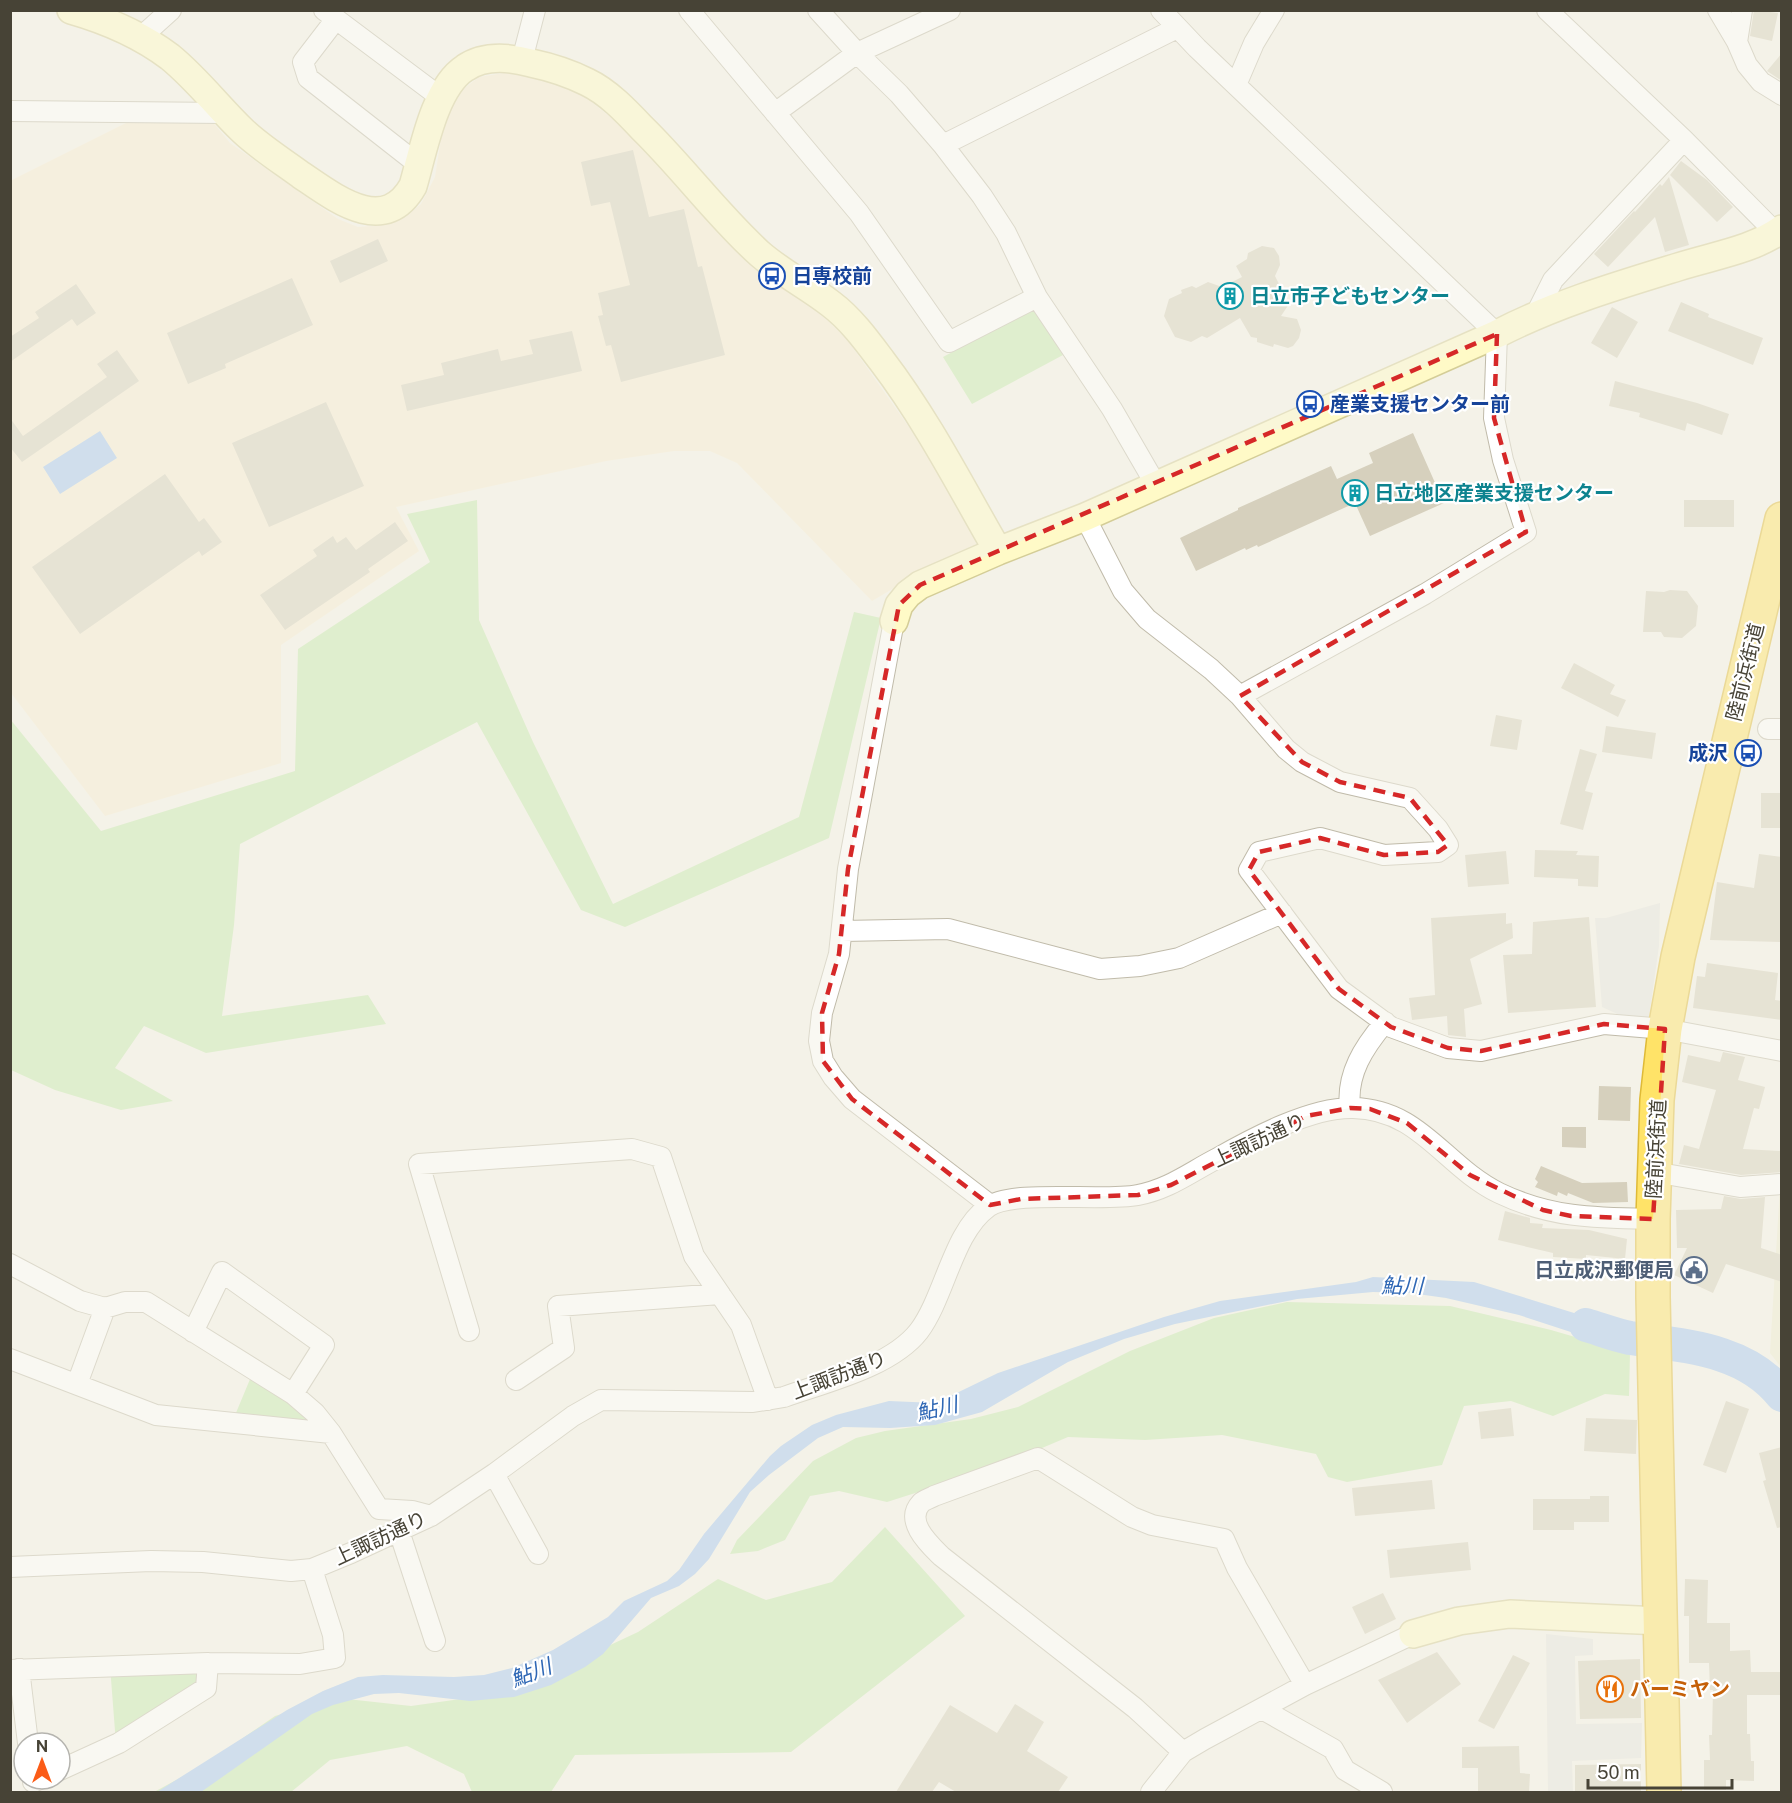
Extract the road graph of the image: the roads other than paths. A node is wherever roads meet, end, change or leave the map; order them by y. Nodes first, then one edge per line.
1 (72, 10) edge
2 (171, 10) edge
3 (535, 10) edge
4 (689, 10) edge
5 (818, 10) edge
6 (950, 10) edge
7 (1161, 10) edge
8 (1274, 10) edge
9 (1547, 10) edge
10 (1718, 10) edge
11 (1742, 10) edge
12 (330, 15) edge
13 (1177, 28) junction
14 (140, 38) junction
15 (1737, 42) junction
16 (857, 53) junction
17 (522, 60) junction
18 (1236, 85) junction
19 (1782, 96) edge
20 (440, 97) junction
21 (10, 111) edge
22 (225, 113) junction
23 (775, 113) junction
24 (1683, 140) junction
25 (943, 146) junction
26 (419, 165) junction
27 (1779, 231) edge
28 (1037, 297) junction
29 (1536, 314) junction
30 (1497, 333) junction
31 (1156, 485) junction
32 (1085, 517) junction
33 (1782, 519) edge
34 (998, 551) junction
35 (894, 621) joint
36 (1240, 696) junction
37 (1282, 913) junction
38 (842, 931) junction
39 (1385, 1022) junction
40 (1665, 1029) junction
41 (1782, 1051) edge
42 (1350, 1108) junction
43 (1654, 1172) junction
44 (1782, 1184) edge
45 (990, 1205) junction
46 (1653, 1220) junction
47 (10, 1264) edge
48 (720, 1294) junction
49 (105, 1308) junction
50 (469, 1331) dead end
51 (193, 1332) junction
52 (10, 1359) edge
53 (516, 1380) dead end
54 (77, 1384) junction
55 (293, 1394) junction
56 (768, 1400) junction
57 (331, 1432) junction
58 (494, 1474) junction
59 (430, 1516) junction
60 (399, 1531) junction
61 (538, 1554) dead end
62 (10, 1568) edge
63 (312, 1569) junction
64 (1660, 1621) junction
65 (1413, 1634) joint
66 (435, 1641) dead end
67 (208, 1663) junction
68 (15, 1670) edge
69 (1305, 1685) junction
70 (1262, 1709) junction
71 (26, 1731) edge
72 (1184, 1752) junction
73 (72, 1765) edge
74 (1151, 1792) edge
75 (1382, 1792) edge
76 (1664, 1792) edge

1 - 14 street
2 - 14 street
3 - 17 street
4 - 23 street
5 - 16 street
6 - 16 street
7 - 13 street
8 - 18 street
9 - 24 street
10 - 15 street
11 - 15 street
12 - 20 street
12 - 26 street
13 - 18 street
13 - 25 street
14 - 22 street
15 - 19 street
16 - 23 street
16 - 25 street
17 - 20 street
17 - 34 street
18 - 30 street
20 - 26 street
21 - 22 street
22 - 26 street
23 - 28 street
24 - 27 street
24 - 29 street
25 - 28 street
27 - 29 street
28 - 31 street
29 - 30 street
30 - 31 street
30 - 36 street
31 - 32 street
32 - 34 street
32 - 36 street
33 - 40 highway, 陸前浜街道
34 - 35 street
35 - 38 street
36 - 37 street
37 - 38 street
37 - 39 street
38 - 45 street
39 - 40 street
39 - 42 street
40 - 41 street
40 - 43 highway, 陸前浜街道
42 - 45 street, 上諏訪通り
42 - 46 street, 上諏訪通り
43 - 44 street
43 - 46 highway, 陸前浜街道
45 - 56 street, 上諏訪通り
46 - 64 highway, 陸前浜街道
47 - 49 street
48 - 50 street
48 - 53 street
48 - 56 street
49 - 51 street
49 - 54 street
51 - 55 street
51 - 55 street
52 - 54 street
54 - 57 street
55 - 57 street
56 - 58 street, 上諏訪通り
57 - 59 street
58 - 59 street, 上諏訪通り
58 - 61 street
59 - 60 street, 上諏訪通り
60 - 63 street, 上諏訪通り
60 - 66 street
62 - 63 street, 上諏訪通り
63 - 67 street
64 - 65 street
64 - 76 highway, 陸前浜街道
65 - 69 street
67 - 68 street
67 - 73 street
68 - 71 street
69 - 70 street
69 - 72 street
70 - 72 street
70 - 75 street
72 - 74 street

